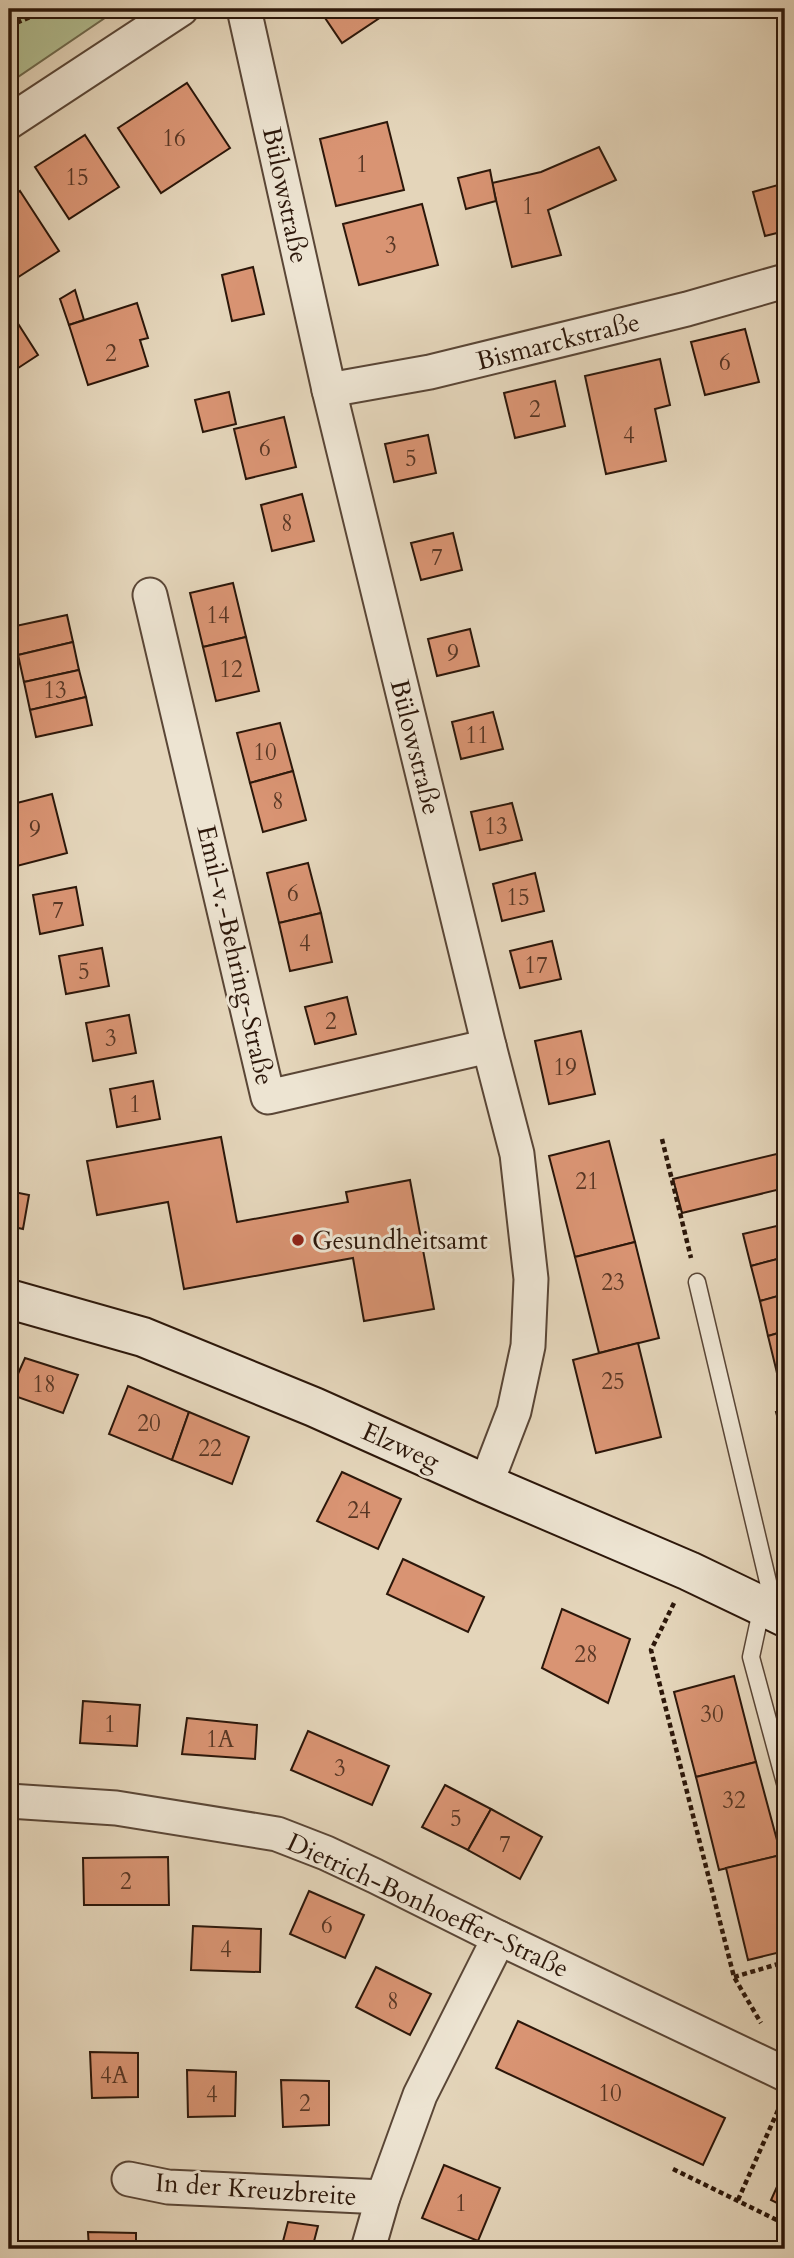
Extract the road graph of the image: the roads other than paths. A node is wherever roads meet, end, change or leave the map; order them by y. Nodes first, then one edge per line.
1 (181, 9) edge
2 (244, 9) edge
3 (9, 122) edge
4 (785, 281) edge
5 (329, 390) junction
6 (150, 595) dead end
7 (488, 1046) junction
8 (697, 1282) road end
9 (9, 1299) edge
10 (486, 1484) junction
11 (774, 1611) edge
12 (785, 1783) edge
13 (9, 1801) edge
14 (499, 1938) junction
15 (783, 2089) edge
16 (129, 2179) dead end
17 (383, 2197) junction
18 (368, 2249) edge

1 - 3 street
2 - 5 street, Bülowstraße
4 - 5 street, Bismarckstraße
5 - 7 street, Bülowstraße
6 - 7 street, Emil-v.-Behring-Straße
7 - 10 street, Bülowstraße
8 - 11 lane
9 - 10 street, Elzweg
10 - 11 street, Elzweg
11 - 12 lane
13 - 14 street, Dietrich-Bonhoeffer-Straße
14 - 15 street, Dietrich-Bonhoeffer-Straße
14 - 17 street, In der Kreuzbreite
16 - 17 street, In der Kreuzbreite
17 - 18 street, In der Kreuzbreite

